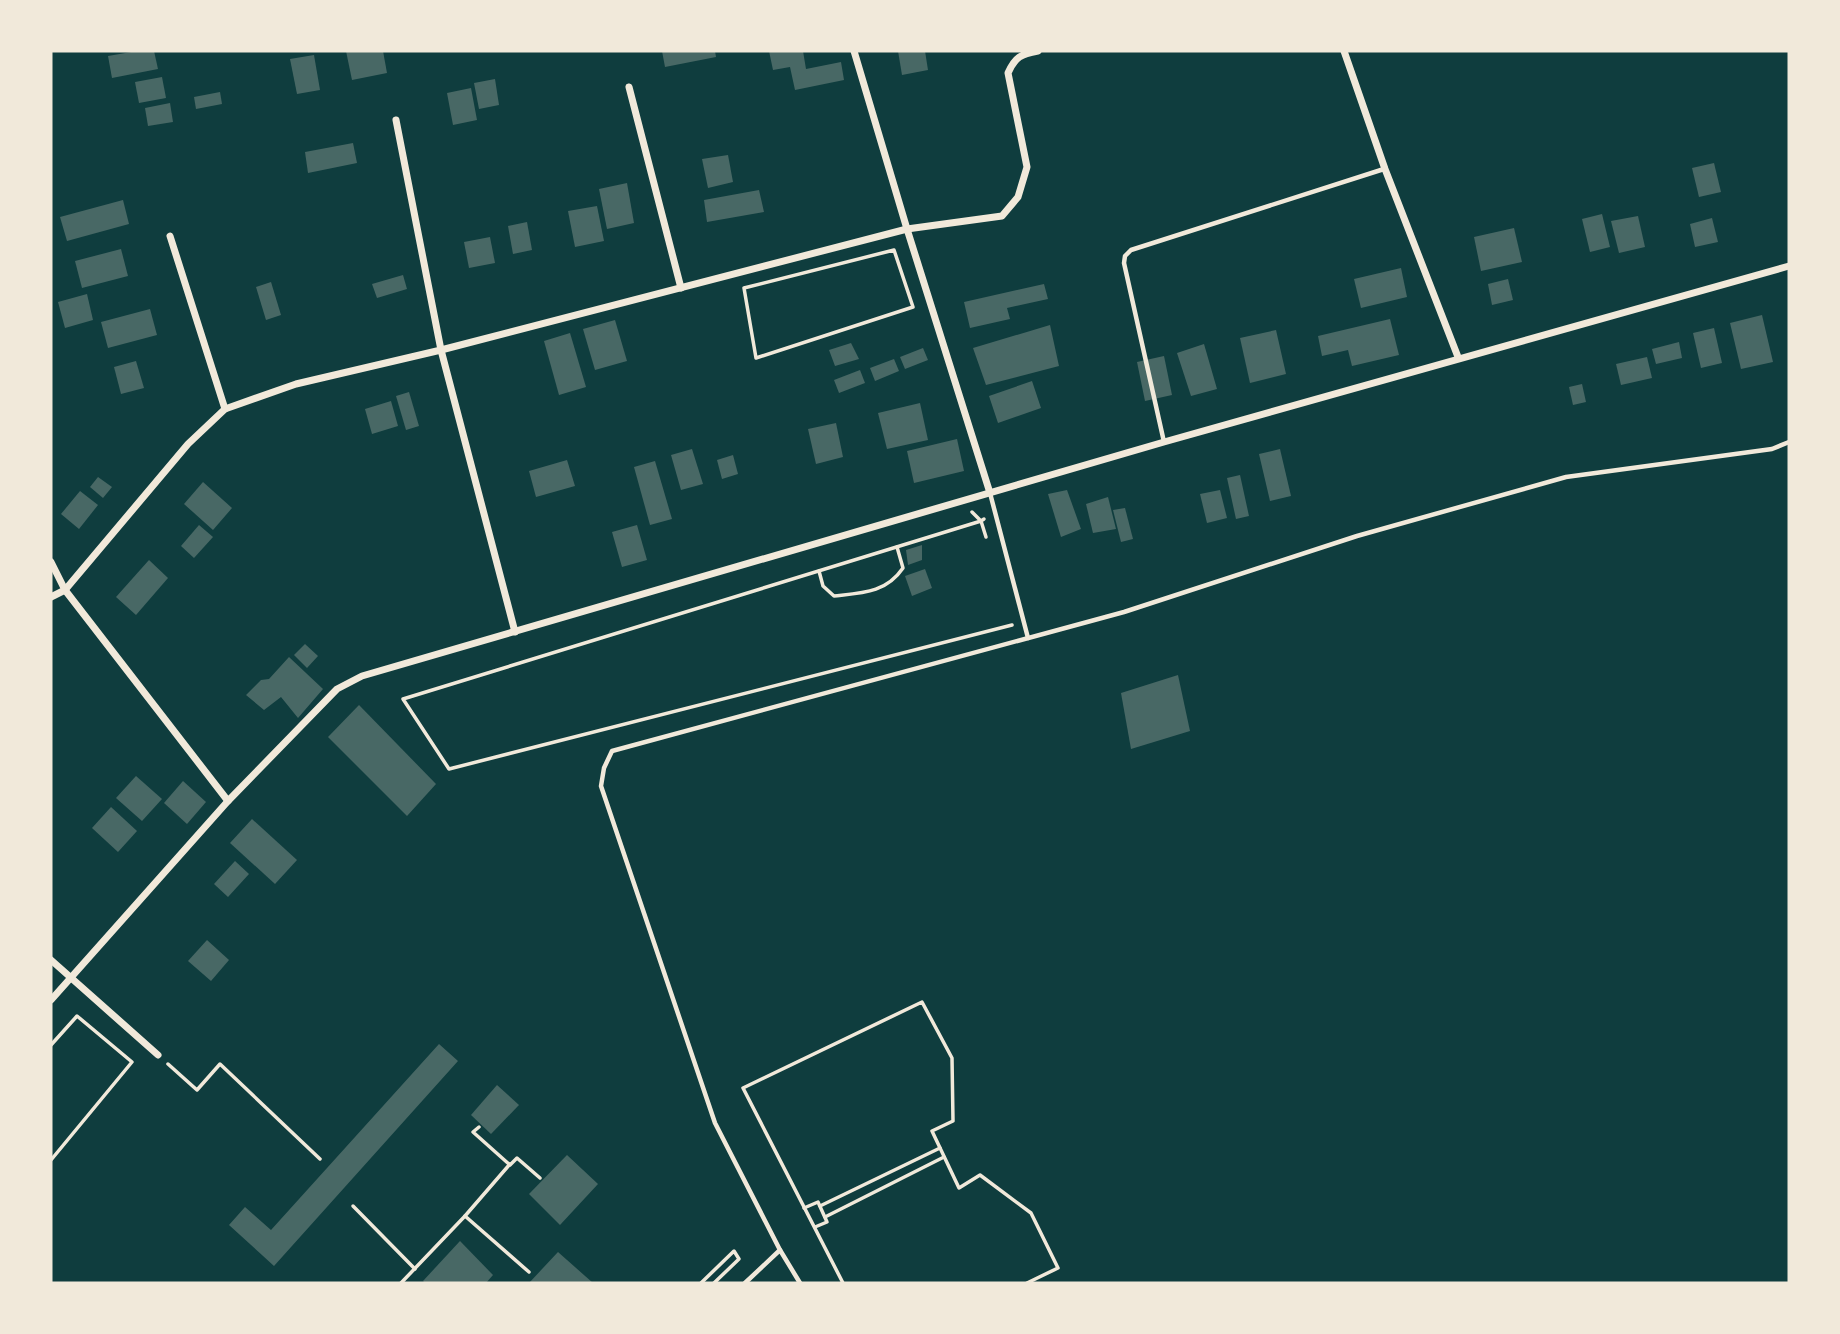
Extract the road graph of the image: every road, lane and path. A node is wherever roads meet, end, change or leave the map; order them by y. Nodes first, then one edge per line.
1 (855, 51) edge
2 (1038, 51) edge
3 (1343, 51) edge
4 (629, 87) dead end
5 (396, 120) dead end
6 (1385, 169) junction
7 (907, 229) junction
8 (170, 236) dead end
9 (894, 250) joint
10 (1789, 266) edge
11 (681, 288) junction
12 (441, 351) junction
13 (1458, 357) junction
14 (225, 409) junction
15 (1164, 442) junction
16 (1789, 442) edge
17 (990, 493) junction
18 (963, 501) junction
19 (995, 513) junction
20 (981, 521) junction
21 (897, 547) junction
22 (990, 547) dead end
23 (51, 562) edge
24 (818, 571) junction
25 (65, 590) junction
26 (51, 597) edge
27 (1016, 624) dead end
28 (515, 632) junction
29 (1028, 638) junction
30 (228, 801) junction
31 (51, 960) edge
32 (71, 979) junction
33 (51, 1000) edge
34 (51, 1045) edge
35 (158, 1055) joint
36 (479, 1127) dead end
37 (940, 1148) junction
38 (944, 1157) junction
39 (320, 1159) dead end
40 (51, 1160) edge
41 (510, 1164) junction
42 (540, 1178) dead end
43 (353, 1206) dead end
44 (820, 1206) junction
45 (804, 1208) junction
46 (465, 1216) junction
47 (825, 1217) junction
48 (814, 1228) junction
49 (779, 1250) junction
50 (415, 1269) junction
51 (529, 1272) dead end
52 (401, 1283) edge
53 (701, 1283) edge
54 (714, 1283) edge
55 (745, 1283) edge
56 (800, 1283) edge
57 (843, 1283) edge
58 (1027, 1283) edge

1 - 7 street
2 - 7 street
3 - 6 street
4 - 11 street
5 - 12 street
6 - 13 street
6 - 15 lane
7 - 11 street
7 - 17 street
8 - 14 street
9 - 9 path
10 - 13 street
11 - 12 street
12 - 14 street
12 - 28 street
13 - 15 street
14 - 25 street
15 - 17 street
16 - 29 lane
17 - 18 street
17 - 19 lane
18 - 20 path
18 - 28 street
19 - 20 path
19 - 29 lane
20 - 21 path
20 - 22 path
21 - 24 path
21 - 24 path
23 - 25 street
24 - 27 path
25 - 26 street
25 - 30 street
28 - 30 street
29 - 49 lane
30 - 32 street
31 - 32 street
32 - 33 street
32 - 35 street
34 - 40 path
35 - 39 path
36 - 41 path
37 - 38 path
37 - 44 path
37 - 45 path
38 - 47 path
38 - 58 path
41 - 42 path
41 - 46 path
43 - 50 path
44 - 45 path
44 - 47 path
45 - 48 path
46 - 50 path
46 - 51 path
47 - 48 path
48 - 57 path
49 - 55 lane
49 - 56 lane
50 - 52 path
53 - 54 path

